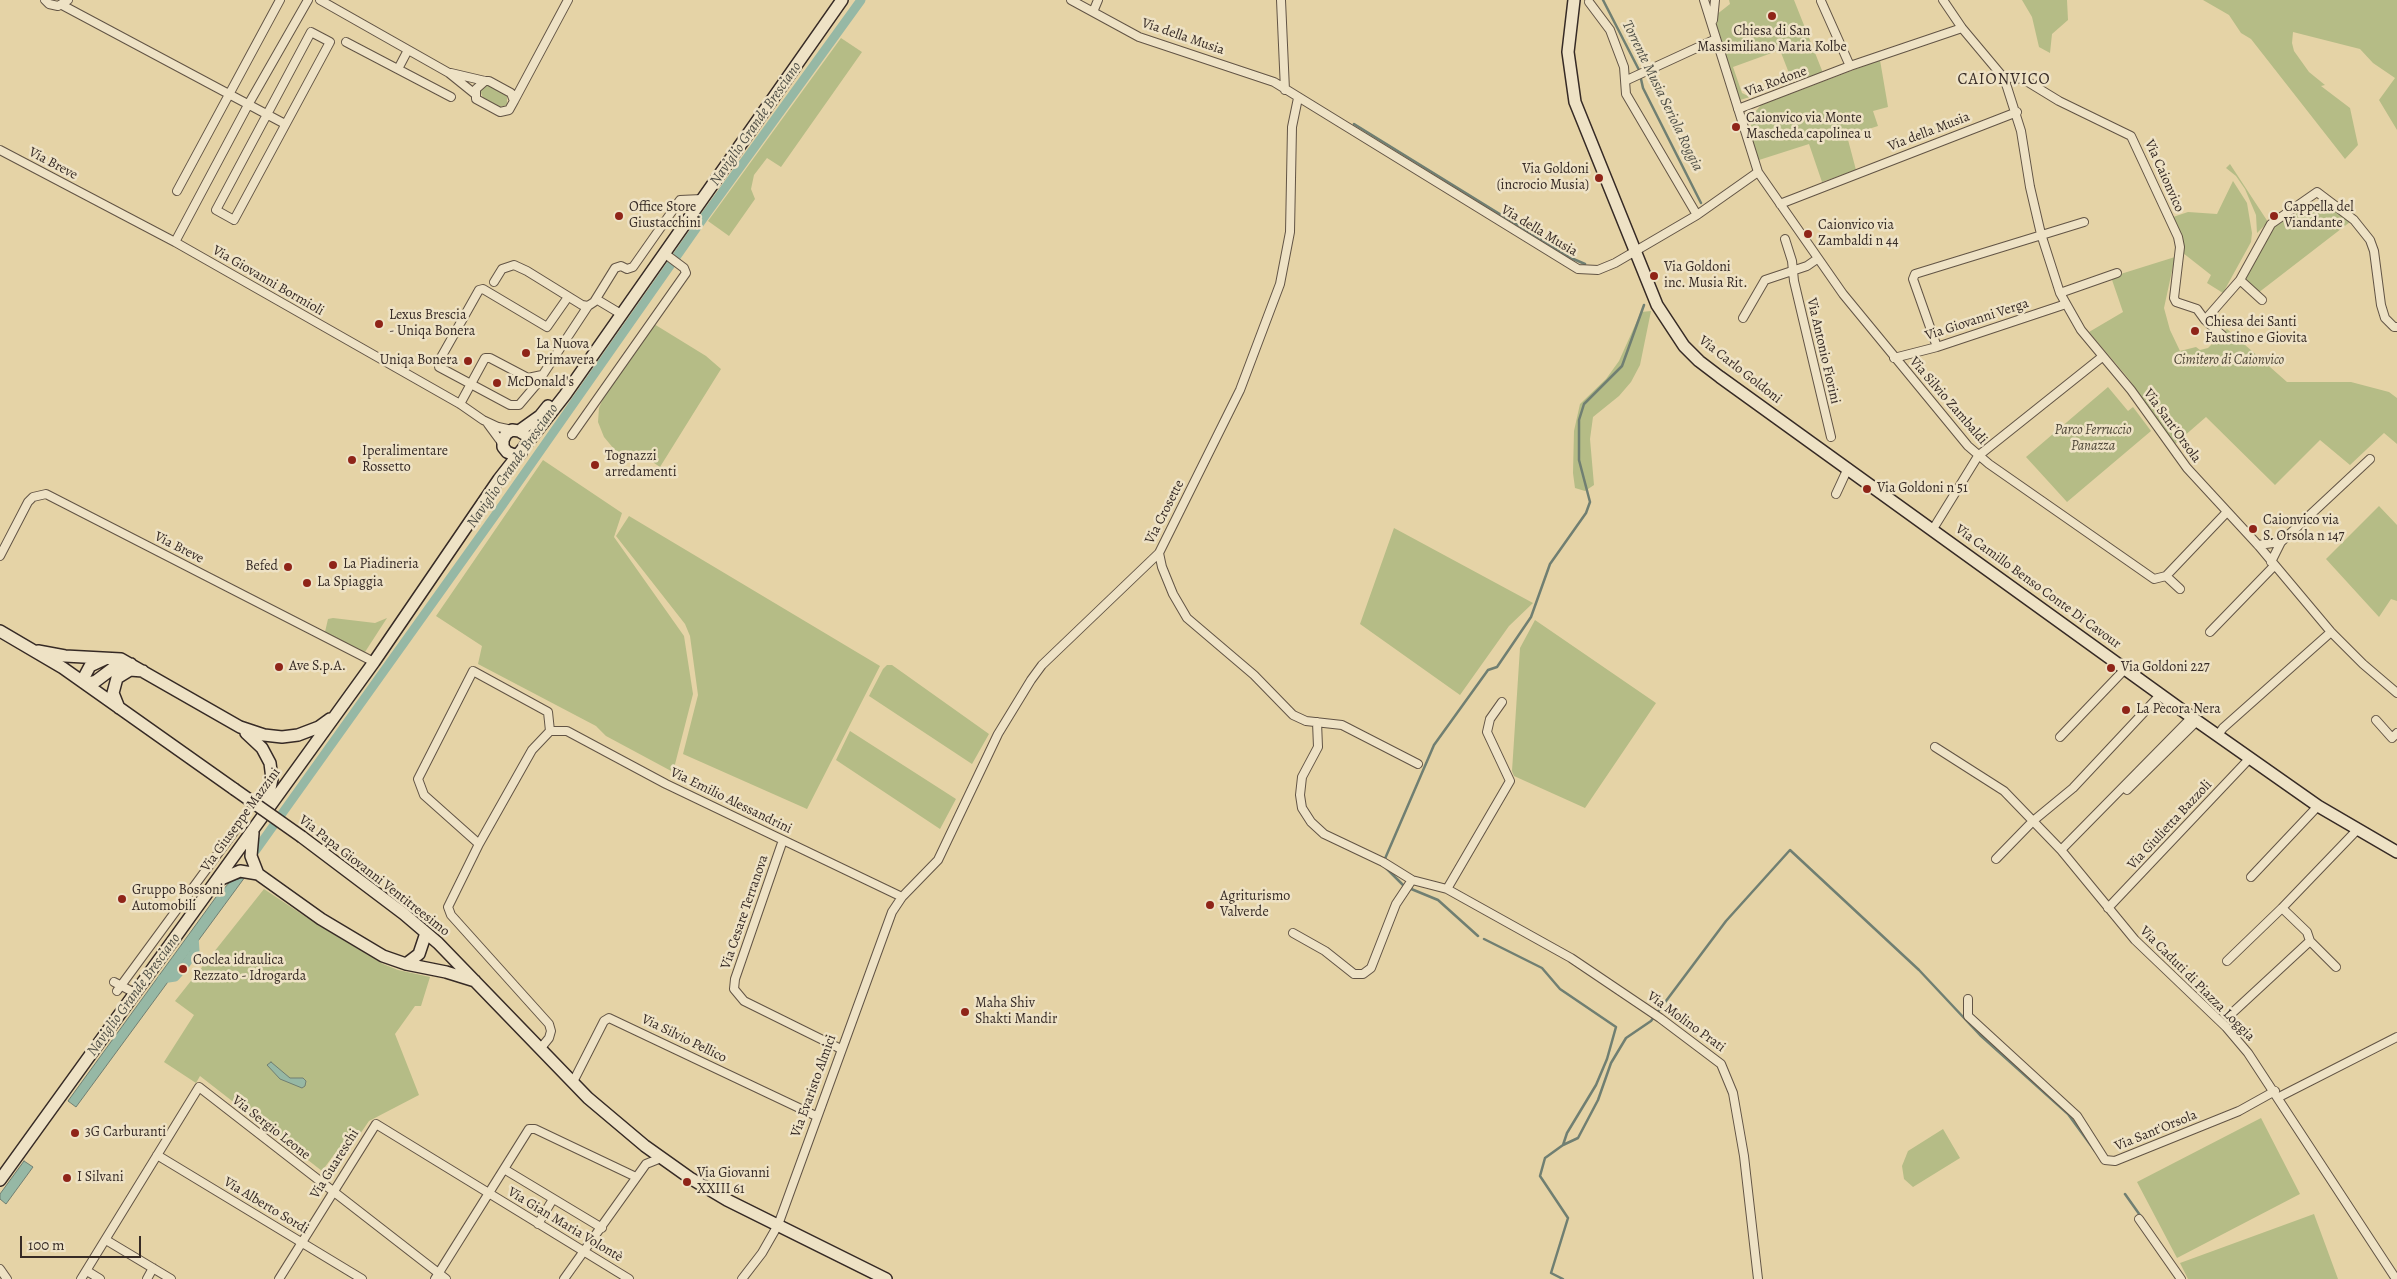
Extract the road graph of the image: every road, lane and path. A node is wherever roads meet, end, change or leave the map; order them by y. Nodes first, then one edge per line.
1 (44, 0) edge
2 (280, 0) edge
3 (308, 0) edge
4 (320, 0) edge
5 (568, 0) edge
6 (842, 0) edge
7 (1071, 0) edge
8 (1098, 0) edge
9 (1281, 0) edge
10 (1574, 0) edge
11 (1704, 0) edge
12 (1715, 0) edge
13 (1943, 0) edge
14 (1821, 1) edge
15 (65, 2) edge
16 (1589, 2) dead end
17 (1093, 12) junction
18 (1712, 27) junction
19 (1962, 28) junction
20 (1716, 39) junction
21 (346, 42) dead end
22 (408, 50) junction
23 (1850, 66) junction
24 (398, 69) junction
25 (449, 72) junction
26 (2002, 77) junction
27 (1626, 80) junction
28 (484, 81) junction
29 (522, 86) junction
30 (1285, 90) junction
31 (511, 93) junction
32 (475, 94) junction
33 (229, 95) junction
34 (451, 96) dead end
35 (1298, 98) junction
36 (514, 101) junction
37 (248, 105) junction
38 (1738, 109) junction
39 (2016, 112) junction
40 (267, 115) junction
41 (286, 124) junction
42 (0, 150) edge
43 (1758, 172) junction
44 (177, 191) dead end
45 (702, 199) junction
46 (1780, 204) junction
47 (1696, 215) junction
48 (2084, 222) dead end
49 (2041, 234) junction
50 (1784, 239) dead end
51 (175, 242) junction
52 (1635, 252) junction
53 (667, 256) junction
54 (1817, 258) junction
55 (1793, 271) junction
56 (2117, 273) dead end
57 (2240, 280) junction
58 (494, 282) dead end
59 (2060, 293) junction
60 (568, 297) junction
61 (596, 299) junction
62 (2262, 300) dead end
63 (2066, 304) junction
64 (588, 306) junction
65 (621, 314) junction
66 (1743, 318) dead end
67 (2205, 320) junction
68 (2397, 327) edge
69 (2222, 335) dead end
70 (1937, 347) junction
71 (2102, 357) junction
72 (1894, 358) junction
73 (587, 362) junction
74 (542, 375) junction
75 (528, 378) junction
76 (470, 384) junction
77 (528, 393) junction
78 (460, 404) junction
79 (483, 420) junction
80 (516, 430) junction
81 (572, 435) dead end
82 (1831, 437) dead end
83 (504, 447) junction
84 (524, 449) junction
85 (1978, 456) junction
86 (2370, 458) dead end
87 (1848, 468) junction
88 (500, 479) junction
89 (1836, 494) dead end
90 (2226, 513) junction
91 (1933, 530) junction
92 (2281, 542) junction
93 (2258, 545) junction
94 (1159, 553) junction
95 (0, 556) edge
96 (2272, 564) junction
97 (2166, 576) junction
98 (2180, 589) dead end
99 (0, 631) edge
100 (2210, 632) dead end
101 (2331, 632) junction
102 (38, 651) junction
103 (109, 658) junction
104 (374, 662) junction
105 (134, 665) junction
106 (2126, 668) junction
107 (145, 671) junction
108 (84, 683) junction
109 (2397, 693) edge
110 (2161, 694) junction
111 (1502, 702) dead end
112 (119, 708) junction
113 (337, 714) junction
114 (2195, 719) junction
115 (2376, 720) dead end
116 (1317, 722) junction
117 (240, 727) junction
118 (550, 731) junction
119 (2397, 733) edge
120 (2218, 735) junction
121 (2060, 737) dead end
122 (1935, 747) dead end
123 (2250, 758) junction
124 (1418, 764) dead end
125 (2318, 806) junction
126 (2103, 814) dead end
127 (262, 817) junction
128 (2033, 821) junction
129 (239, 825) dead end
130 (255, 828) junction
131 (2357, 830) junction
132 (783, 840) junction
133 (479, 844) junction
134 (2061, 850) junction
135 (2397, 852) edge
136 (1996, 859) dead end
137 (258, 874) junction
138 (2251, 877) dead end
139 (1412, 880) junction
140 (215, 883) junction
141 (1447, 889) junction
142 (902, 898) junction
143 (2108, 908) junction
144 (2282, 908) junction
145 (426, 932) junction
146 (1293, 934) dead end
147 (2310, 941) junction
148 (148, 949) junction
149 (160, 959) junction
150 (2227, 961) dead end
151 (406, 964) junction
152 (2336, 967) dead end
153 (479, 983) junction
154 (135, 993) junction
155 (1968, 999) dead end
156 (2230, 1014) dead end
157 (2397, 1037) edge
158 (540, 1049) junction
159 (841, 1049) junction
160 (573, 1082) junction
161 (2277, 1094) junction
162 (816, 1116) junction
163 (645, 1146) junction
164 (157, 1155) junction
165 (661, 1158) junction
166 (646, 1164) junction
167 (504, 1168) junction
168 (636, 1177) junction
169 (1, 1178) edge
170 (332, 1192) junction
171 (488, 1193) junction
172 (553, 1199) junction
173 (2140, 1219) dead end
174 (538, 1224) junction
175 (778, 1225) junction
176 (602, 1228) junction
177 (106, 1240) junction
178 (302, 1242) junction
179 (583, 1251) junction
180 (153, 1268) junction
181 (0, 1270) edge
182 (87, 1271) junction
183 (436, 1276) edge
184 (7, 1279) edge
185 (82, 1279) edge
186 (100, 1279) edge
187 (147, 1279) edge
188 (171, 1279) edge
189 (279, 1279) edge
190 (362, 1279) edge
191 (446, 1279) edge
192 (564, 1279) edge
193 (629, 1279) edge
194 (742, 1279) edge
195 (886, 1279) edge
196 (1758, 1279) edge
197 (2181, 1279) edge
198 (2396, 1279) edge

1 - 15 street
2 - 33 street
3 - 37 street
4 - 22 street
5 - 29 street
6 - 45 street
7 - 17 street, Via della Musia
8 - 17 street
9 - 30 street
10 - 52 street, Via Carlo Goldoni
11 - 18 street
12 - 18 street
13 - 19 street, Via Sant'Orsola
14 - 23 street
15 - 33 street
16 - 27 street
17 - 30 street, Via della Musia
18 - 20 street
19 - 23 street, Via Rodone
19 - 26 street, Via Sant'Orsola
20 - 27 street
20 - 38 street
21 - 24 street
22 - 24 street
22 - 25 street
23 - 38 street, Via Rodone
24 - 34 street
25 - 28 street
25 - 32 street
26 - 39 street, Via Sant'Orsola
26 - 67 street, Via Caionvico
27 - 47 street
28 - 31 street
28 - 32 street
29 - 31 street
29 - 36 street
30 - 35 street, Via della Musia
31 - 36 street
32 - 36 street
33 - 37 street
33 - 44 street
35 - 52 street, Via della Musia
35 - 94 street, Via Crosette
37 - 40 street
37 - 51 street
38 - 43 street
39 - 46 street, Via della Musia
39 - 49 street, Via Sant'Orsola
40 - 41 street
40 - 41 street
40 - 41 street
42 - 51 street, Via Breve
43 - 46 street
43 - 47 street, Via della Musia
45 - 53 street
45 - 61 street
46 - 54 street, Via Silvio Zambaldi
47 - 52 street, Via della Musia
48 - 49 street
49 - 59 street, Via Sant'Orsola
49 - 70 street
50 - 55 street, Via Antonio Fiorini
51 - 78 street, Via Giovanni Bormioli
52 - 87 street, Via Carlo Goldoni
53 - 65 street
53 - 81 street
54 - 55 street
54 - 72 street, Via Silvio Zambaldi
55 - 66 street
55 - 82 street, Via Antonio Fiorini
56 - 59 street
57 - 62 street
57 - 67 street
57 - 68 street
58 - 60 street
59 - 63 street, Via Sant'Orsola
60 - 64 street
60 - 76 street
61 - 64 street
61 - 65 street
63 - 70 street, Via Giovanni Verga
63 - 71 street, Via Sant'Orsola
64 - 74 street
65 - 73 street
67 - 69 street, Via Caionvico
70 - 72 street, Via Giovanni Verga
71 - 85 street
71 - 90 street, Via Sant'Orsola
72 - 85 street, Via Silvio Zambaldi
73 - 80 street
73 - 84 street, Via Giuseppe Mazzini
74 - 75 street
74 - 77 street
75 - 76 street
75 - 77 street
76 - 77 street
76 - 78 street
78 - 79 street, Via Giovanni Bormioli
79 - 80 street
79 - 83 street
80 - 83 street
80 - 84 street
83 - 84 street
83 - 88 street, Via Giuseppe Mazzini
84 - 88 street, Via Giuseppe Mazzini
85 - 91 street
85 - 97 street, Via Silvio Zambaldi
86 - 92 street
87 - 89 street
87 - 91 street, Via Carlo Goldoni
88 - 104 street, Via Giuseppe Mazzini
90 - 93 street, Via Sant'Orsola
90 - 97 street
91 - 106 street, Via Camillo Benso Conte Di Cavour
92 - 93 street
92 - 96 street
93 - 96 street, Via Sant'Orsola
94 - 116 street
94 - 142 street, Via Crosette
95 - 104 street, Via Breve
96 - 100 street
96 - 101 street, Via Sant'Orsola
97 - 98 street
99 - 102 street, Via Papa Giovanni Ventitreesimo
101 - 109 street, Via Sant'Orsola
101 - 120 street
102 - 103 street
102 - 108 street, Via Papa Giovanni Ventitreesimo
103 - 105 street
103 - 108 street
104 - 113 street, Via Giuseppe Mazzini
105 - 107 street
105 - 108 street
106 - 110 street, Via Camillo Benso Conte Di Cavour
106 - 121 street, Via Camillo Benso Conte Di Cavour
107 - 112 street
107 - 117 street
108 - 112 street, Via Papa Giovanni Ventitreesimo
110 - 114 street, Via Camillo Benso Conte Di Cavour
110 - 128 street
111 - 141 street
112 - 145 street, Via Papa Giovanni Ventitreesimo, bridge
113 - 117 street
113 - 127 street, Via Giuseppe Mazzini
114 - 120 street, Via Camillo Benso Conte Di Cavour
114 - 126 street
114 - 134 street
115 - 119 street
116 - 124 street
116 - 139 street, Via Molino Prati
117 - 127 street
118 - 132 street, Via Emilio Alessandrini
118 - 133 street
118 - 133 street
120 - 123 street, Via Camillo Benso Conte Di Cavour
122 - 128 street, Via Caduti di Piazza Loggia
123 - 125 street, Via Camillo Benso Conte Di Cavour
123 - 143 street, Via Giulietta Bazzoli
125 - 131 street, Via Camillo Benso Conte Di Cavour
125 - 138 street
127 - 130 street, Via Giuseppe Mazzini
128 - 134 street, Via Caduti di Piazza Loggia
128 - 136 street
129 - 148 street
130 - 137 street
130 - 140 street, Via Giuseppe Mazzini
131 - 135 street, Via Camillo Benso Conte Di Cavour
131 - 144 street
132 - 142 street, Via Emilio Alessandrini
132 - 159 street, Via Cesare Terranova
133 - 158 street
134 - 143 street, Via Caduti di Piazza Loggia
137 - 140 street
137 - 151 street
139 - 141 street, Via Molino Prati
139 - 146 street
140 - 149 street, Via Giuseppe Mazzini
141 - 196 street, Via Molino Prati
142 - 159 street, Via Evaristo Almici
143 - 161 street, Via Caduti di Piazza Loggia
144 - 147 street
144 - 150 street
145 - 151 street
145 - 153 street, Via Papa Giovanni Ventitreesimo
147 - 152 street
147 - 156 street
148 - 149 street
148 - 154 street
149 - 154 street, Via Giuseppe Mazzini
151 - 153 street
153 - 158 street, Via Papa Giovanni Ventitreesimo
154 - 169 street, Via Giuseppe Mazzini
155 - 161 street, Via Sant'Orsola
157 - 161 street, Via Sant'Orsola
158 - 160 street, Via Papa Giovanni Ventitreesimo
159 - 162 street, Via Evaristo Almici
160 - 162 street, Via Silvio Pellico
160 - 163 street, Via Papa Giovanni Ventitreesimo
161 - 198 street, Via Caduti di Piazza Loggia
162 - 175 street, Via Evaristo Almici
163 - 165 street, Via Papa Giovanni Ventitreesimo
163 - 166 street
164 - 170 street, Via Sergio Leone
164 - 177 street
164 - 178 street, Via Alberto Sordi
165 - 166 street
165 - 175 street, Via Papa Giovanni Ventitreesimo
166 - 168 street
167 - 168 street
167 - 171 street
167 - 172 street
168 - 176 street
170 - 171 street, Via Guareschi
170 - 178 street, Via Guareschi
170 - 183 street, Via Sergio Leone
171 - 174 street, Via Gian Maria Volontè
171 - 183 street
172 - 174 street
172 - 176 street
173 - 197 street
174 - 179 street, Via Gian Maria Volontè
175 - 194 street, Via Evaristo Almici
175 - 195 street, Via Papa Giovanni Ventitreesimo
176 - 179 street
177 - 180 street
177 - 182 street
178 - 189 street, Via Guareschi
178 - 190 street, Via Alberto Sordi
179 - 192 street
179 - 193 street, Via Gian Maria Volontè
180 - 187 street
180 - 188 street
181 - 184 street
182 - 185 street
182 - 186 street
183 - 191 street, Via Sergio Leone

